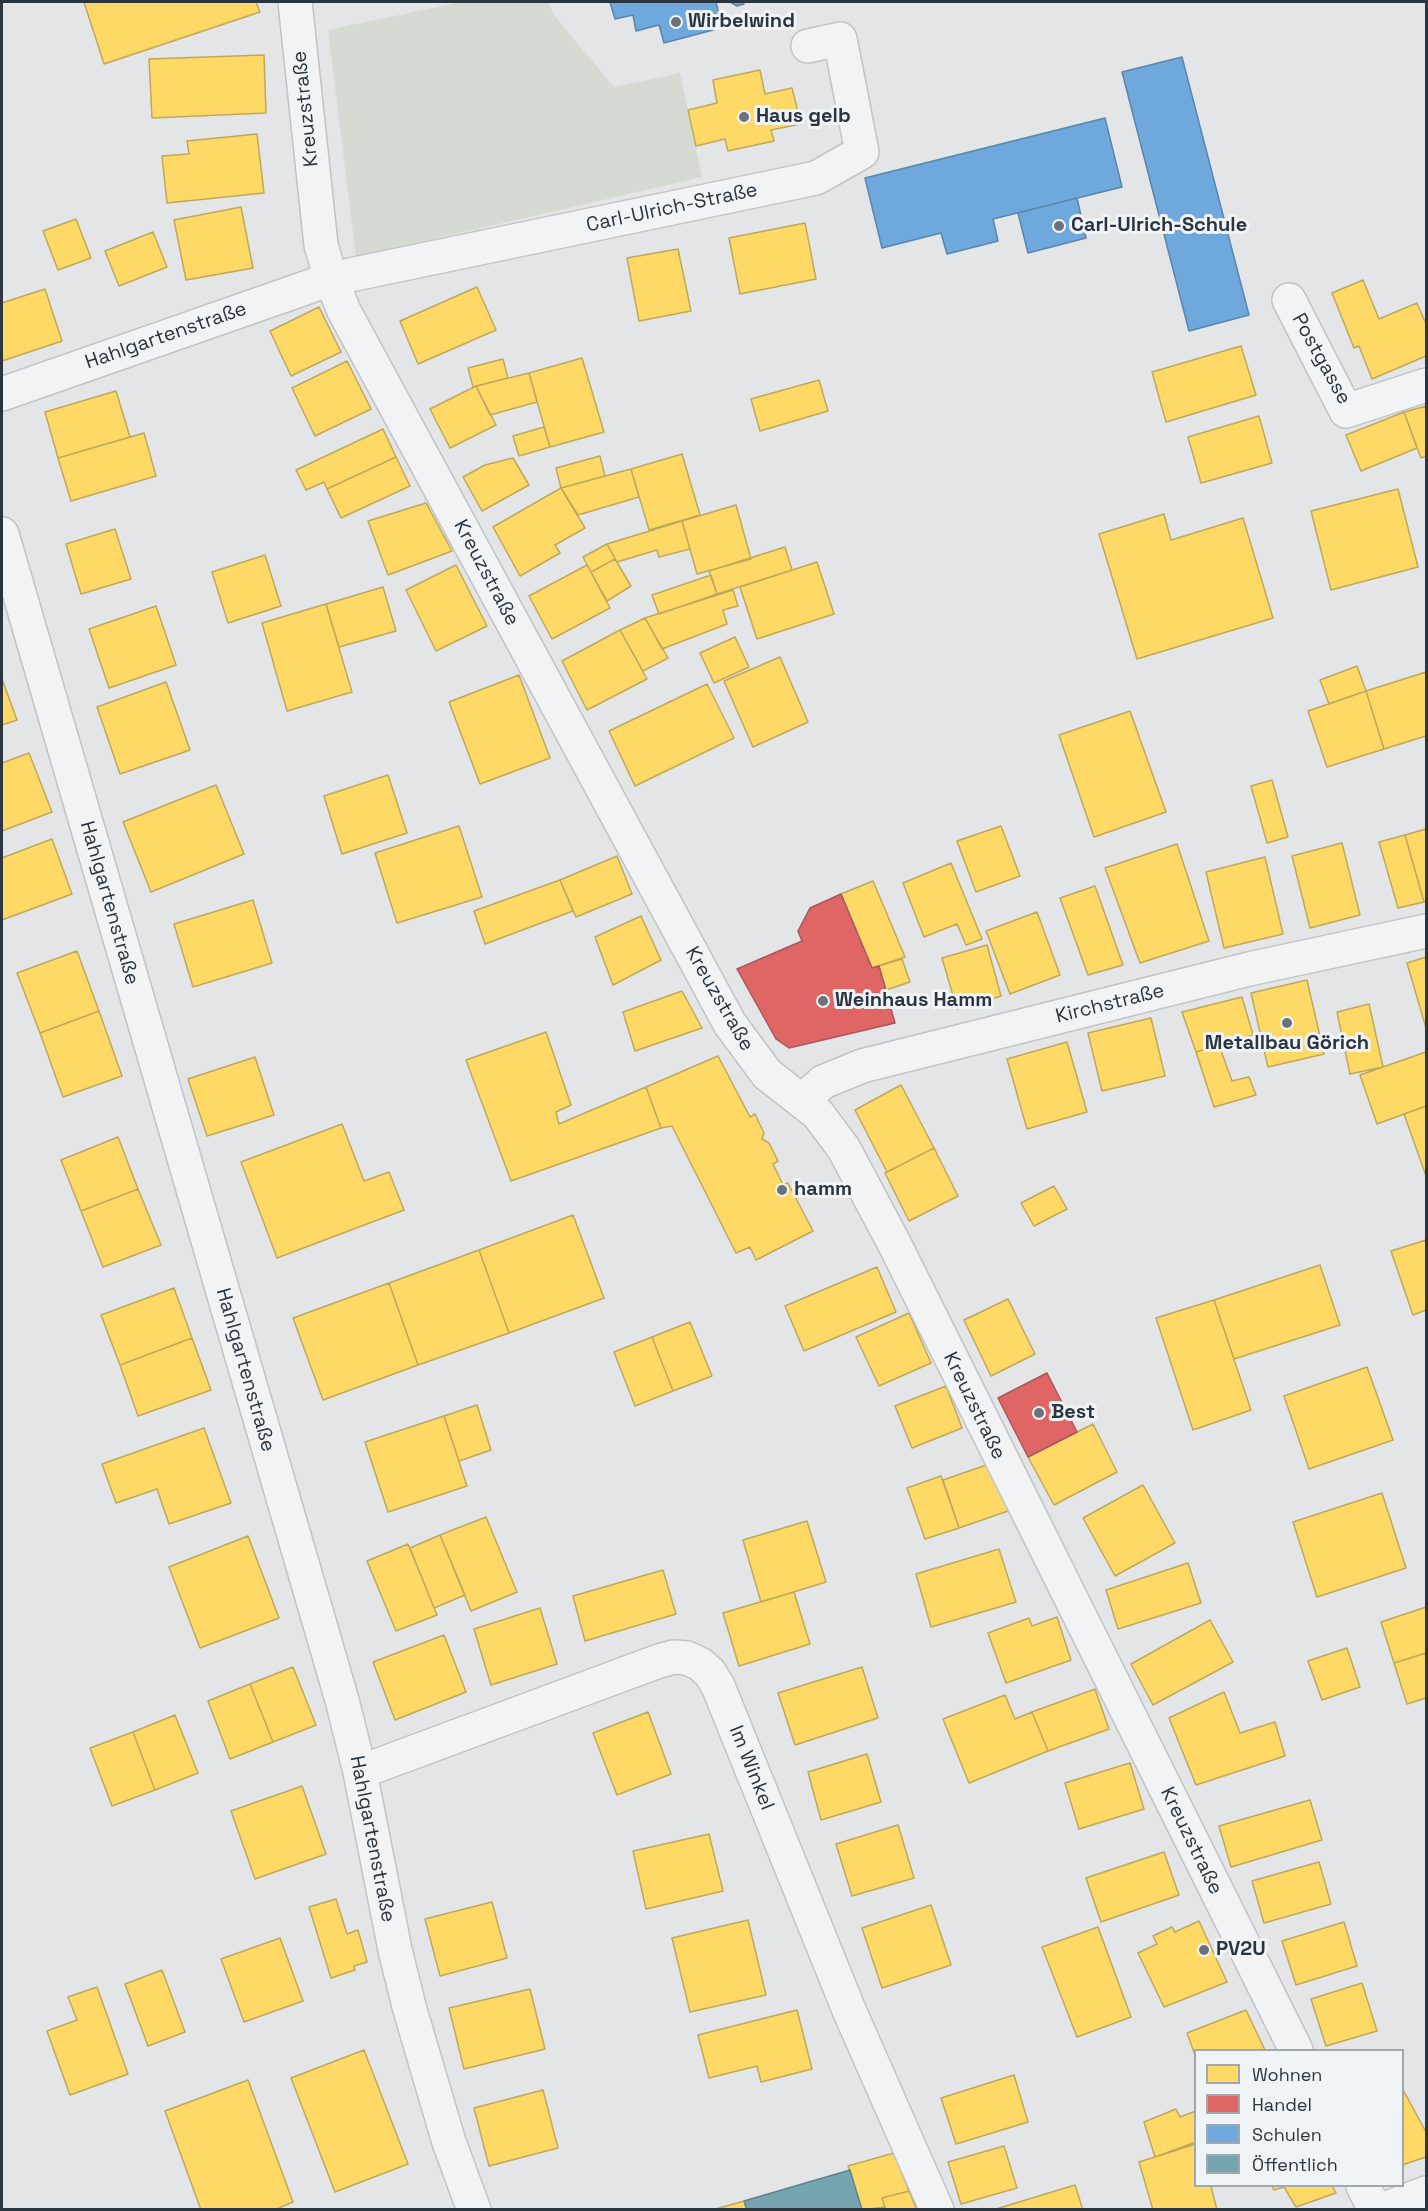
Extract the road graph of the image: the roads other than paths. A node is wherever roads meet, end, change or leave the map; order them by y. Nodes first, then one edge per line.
1 (295, 2) edge
2 (808, 46) dead end
3 (331, 279) junction
4 (1288, 300) dead end
5 (1426, 385) edge
6 (2, 394) edge
7 (2, 534) edge
8 (1426, 931) edge
9 (803, 1100) junction
10 (360, 1772) junction
11 (1296, 2049) edge
12 (1364, 2187) edge
13 (1426, 2193) edge
14 (474, 2210) edge
15 (937, 2210) edge
16 (1375, 2210) edge
17 (1382, 2210) edge

1 - 3 street, Kreuzstraße
2 - 3 street, Carl-Ulrich-Straße
3 - 6 street, Hahlgartenstraße
3 - 9 street, Kreuzstraße
4 - 5 street, Postgasse
7 - 10 street, Hahlgartenstraße
8 - 9 street, Kirchstraße
9 - 11 street, Kreuzstraße
10 - 14 street, Hahlgartenstraße
10 - 15 street, Im Winkel
12 - 16 street
13 - 17 street

